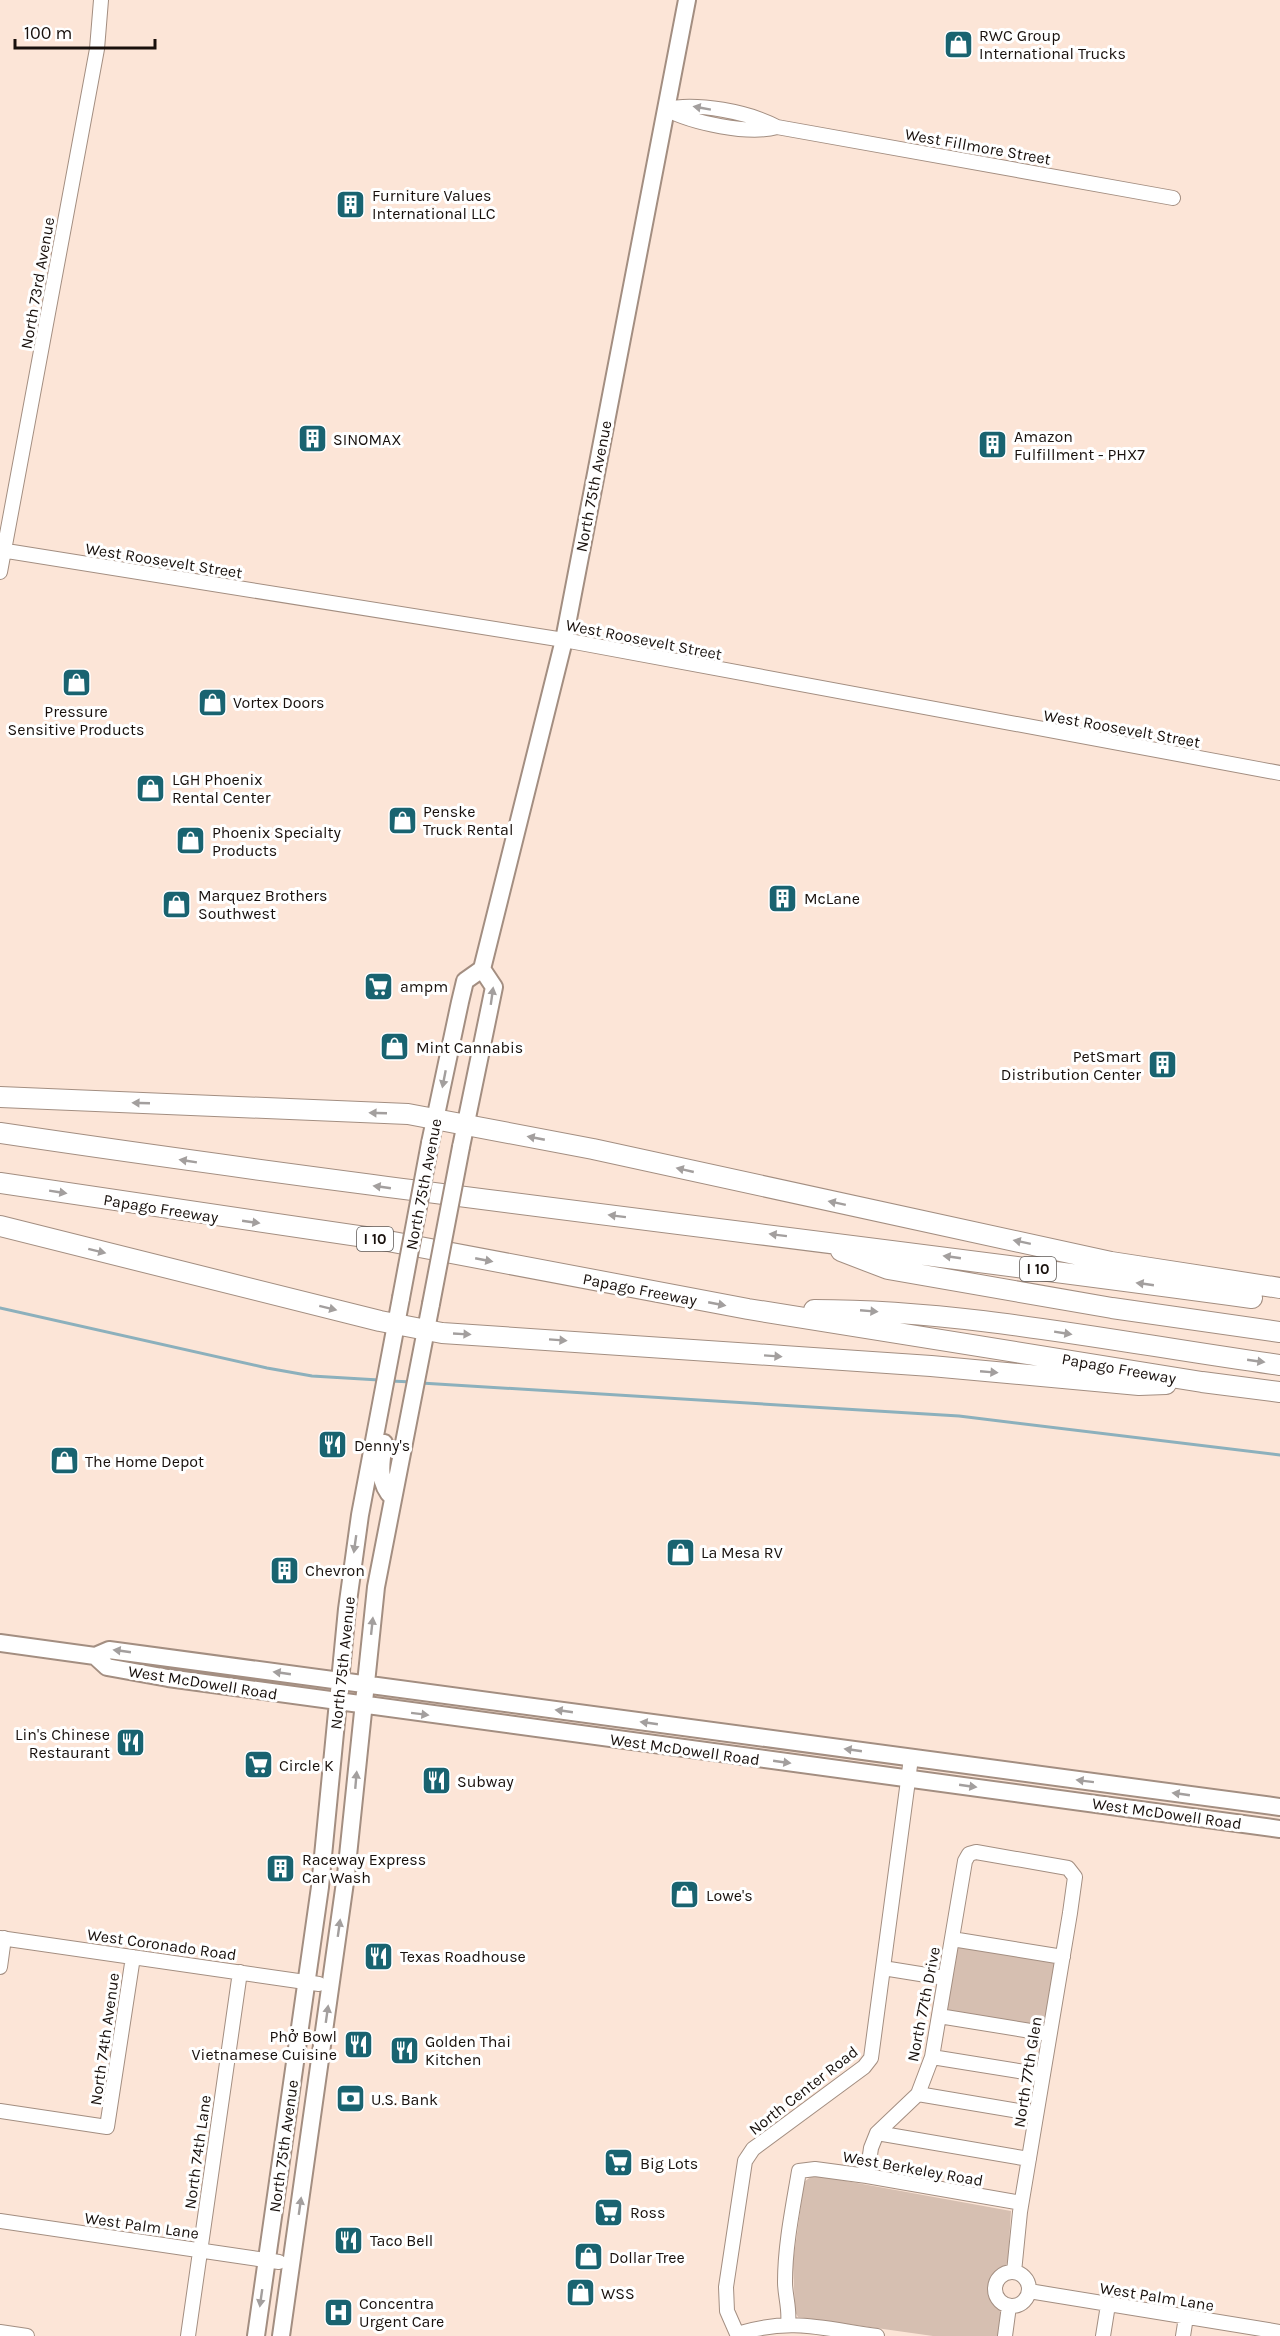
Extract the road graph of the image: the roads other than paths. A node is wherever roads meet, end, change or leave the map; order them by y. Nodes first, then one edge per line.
1 (101, 0) edge
2 (687, 0) edge
3 (666, 109) junction
4 (1173, 198) dead end
5 (2, 551) edge
6 (0, 572) edge
7 (564, 640) junction
8 (1280, 773) edge
9 (482, 969) junction
10 (0, 1097) edge
11 (436, 1119) junction
12 (466, 1124) junction
13 (0, 1133) edge
14 (0, 1183) edge
15 (0, 1226) edge
16 (811, 1239) junction
17 (1280, 1288) edge
18 (1280, 1302) edge
19 (748, 1310) junction
20 (396, 1324) junction
21 (426, 1329) junction
22 (1280, 1332) edge
23 (1280, 1365) edge
24 (1202, 1382) junction
25 (1280, 1392) edge
26 (382, 1399) junction
27 (393, 1498) junction
28 (0, 1643) edge
29 (95, 1656) junction
30 (340, 1681) junction
31 (365, 1684) junction
32 (338, 1703) junction
33 (363, 1706) junction
34 (911, 1758) junction
35 (910, 1779) junction
36 (1143, 1789) junction
37 (1280, 1808) edge
38 (1139, 1809) junction
39 (1192, 1816) junction
40 (1280, 1829) edge
41 (1075, 1877) joint
42 (2, 1938) edge
43 (952, 1939) junction
44 (133, 1957) junction
45 (1063, 1957) junction
46 (0, 1967) edge
47 (883, 1968) junction
48 (240, 1972) junction
49 (945, 1978) junction
50 (313, 1983) junction
51 (939, 2016) junction
52 (1049, 2034) junction
53 (932, 2057) junction
54 (1043, 2075) junction
55 (918, 2094) junction
56 (0, 2111) edge
57 (1036, 2114) junction
58 (877, 2133) junction
59 (1029, 2159) junction
60 (867, 2176) junction
61 (1021, 2204) junction
62 (0, 2221) edge
63 (199, 2250) junction
64 (273, 2261) junction
65 (1014, 2272) junction
66 (1029, 2291) junction
67 (1108, 2305) junction
68 (1009, 2306) junction
69 (1186, 2317) junction
70 (788, 2324) junction
71 (0, 2332) edge
72 (1280, 2332) edge
73 (845, 2333) edge
74 (737, 2335) edge
75 (27, 2336) edge
76 (188, 2336) edge
77 (256, 2336) edge
78 (281, 2336) edge
79 (877, 2336) edge
80 (1005, 2336) edge
81 (1103, 2336) edge
82 (1183, 2336) edge

1 - 5 street, North 73rd Avenue
2 - 3 main road, North 75th Avenue
3 - 4 street, West Fillmore Street
3 - 7 main road, North 75th Avenue
5 - 6 street, North 73rd Avenue
5 - 7 street, West Roosevelt Street
7 - 8 street, West Roosevelt Street
7 - 9 main road, North 75th Avenue
9 -> 11 main road, North 75th Avenue
12 -> 9 main road, North 75th Avenue
11 -> 10 highway
11 - 12 highway
11 - 20 main road, North 75th Avenue, bridge
17 -> 12 highway
12 - 21 main road, North 75th Avenue, bridge
16 -> 13 highway, I 10
14 -> 19 highway, Papago Freeway / I 10
15 -> 20 highway
18 -> 16 highway, I 10
16 - 22 highway
19 -> 23 highway
19 - 24 highway, Papago Freeway / I 10
20 - 21 highway
20 - 26 main road, North 75th Avenue
21 -> 24 highway
21 - 27 main road, North 75th Avenue
24 - 25 highway, Papago Freeway / I 10
26 - 27 main road
26 -> 30 main road, North 75th Avenue
31 -> 27 main road, North 75th Avenue
28 - 29 main road, West McDowell Road
30 -> 29 main road, West McDowell Road
29 - 32 main road, West McDowell Road
30 - 31 main road, West McDowell Road
30 - 32 main road, North 75th Avenue
31 - 33 main road, North 75th Avenue
34 -> 31 main road, West McDowell Road
32 - 33 main road, West McDowell Road
32 - 50 main road, North 75th Avenue
33 -> 35 main road, West McDowell Road
78 -> 33 main road, North 75th Avenue
34 - 35 street, North Center Road
36 -> 34 main road, West McDowell Road
35 -> 38 main road, West McDowell Road
35 - 47 street, North Center Road
37 -> 36 main road, West McDowell Road
36 - 38 main road
37 - 39 main road
38 - 39 main road, West McDowell Road
39 - 40 main road, West McDowell Road
41 - 43 street, North 77th Drive
41 - 45 street, North 77th Glen
42 - 44 street, West Coronado Road
42 - 46 street
43 - 45 street
43 - 49 street, North 77th Drive
44 - 48 street, West Coronado Road
44 - 56 street, North 74th Avenue
45 - 52 street, North 77th Glen
47 - 49 street
47 - 74 street, North Center Road
48 - 50 street, West Coronado Road
48 - 63 street, North 74th Lane
49 - 51 street, North 77th Drive
50 - 64 main road, North 75th Avenue
51 - 52 street
51 - 53 street, North 77th Drive
52 - 54 street, North 77th Glen
53 - 54 street
53 - 55 street, North 77th Drive
54 - 57 street, North 77th Glen
55 - 57 street
55 - 58 street, North 77th Drive
57 - 59 street, North 77th Glen
58 - 59 street
58 - 60 street
59 - 61 street, North 77th Glen
60 - 61 street, West Berkeley Road
60 - 70 street, West Berkeley Road
61 - 65 street, North 77th Glen
62 - 63 street, West Palm Lane
63 - 64 street, West Palm Lane
63 - 76 street, North 74th Lane
64 -> 77 main road, North 75th Avenue
65 - 66 street
65 - 68 street
66 - 67 street, West Palm Lane
66 - 68 street
67 - 69 street, West Palm Lane
67 - 81 street
68 - 80 street
69 - 72 street, West Palm Lane
69 - 82 street
70 - 73 street
70 - 74 street
71 - 75 street
73 - 79 street

